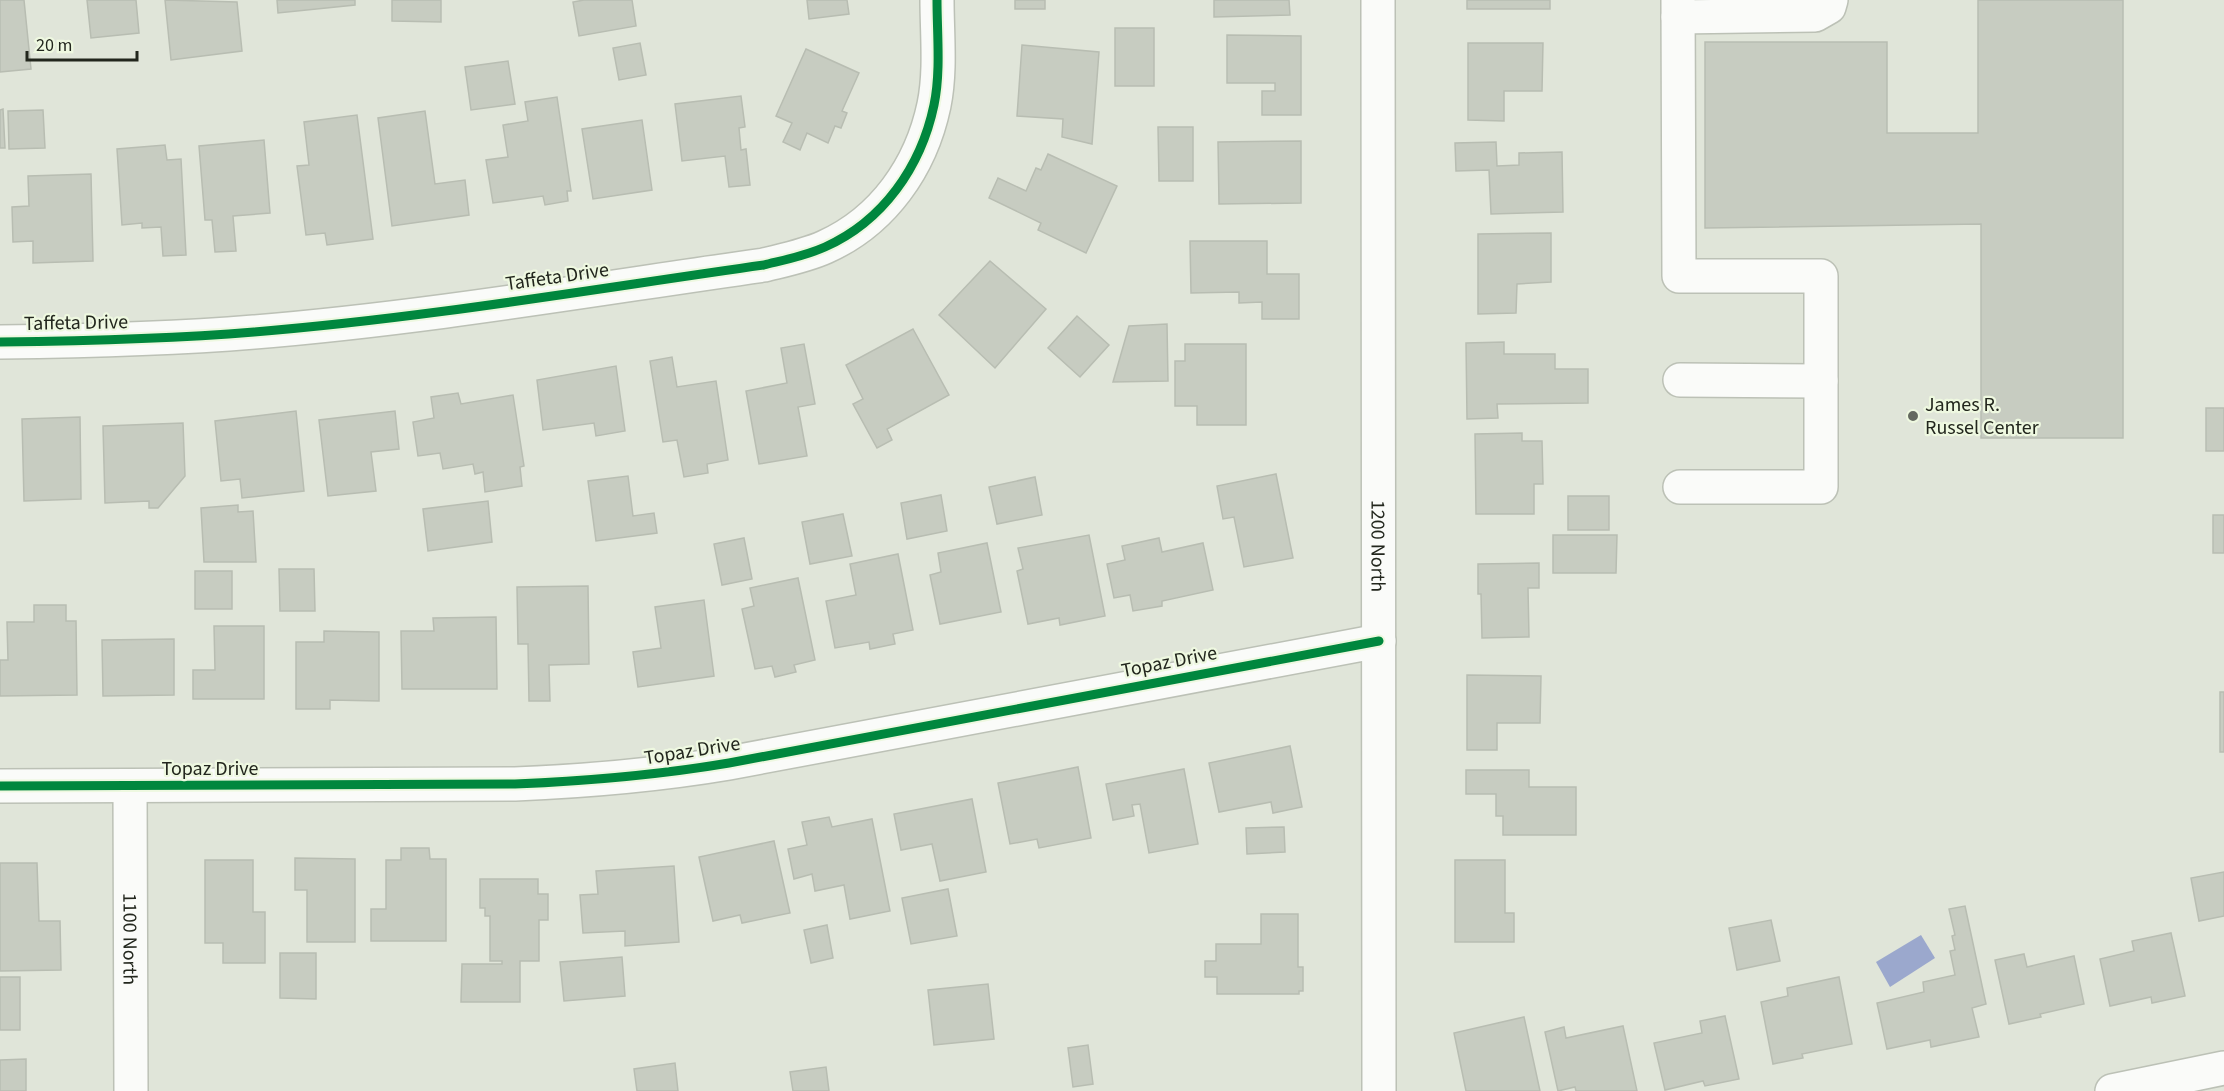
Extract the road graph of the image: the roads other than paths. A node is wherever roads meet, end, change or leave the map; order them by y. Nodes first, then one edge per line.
1 (937, 0) edge
2 (1378, 0) edge
3 (1831, 0) edge
4 (1678, 8) edge
5 (0, 342) edge
6 (1680, 380) dead end
7 (1821, 381) junction
8 (1680, 487) dead end
9 (1379, 641) junction
10 (0, 786) edge
11 (130, 786) junction
12 (2224, 1068) edge
13 (131, 1091) edge
14 (1379, 1091) edge
15 (2112, 1091) edge

1 - 5 street, Taffeta Drive
2 - 9 street, 1200 North
3 - 4 street
4 - 7 street
6 - 7 street
7 - 8 street
9 - 11 street, Topaz Drive
9 - 14 street, 1200 North
10 - 11 street, Topaz Drive
11 - 13 street, 1100 North
12 - 15 street

